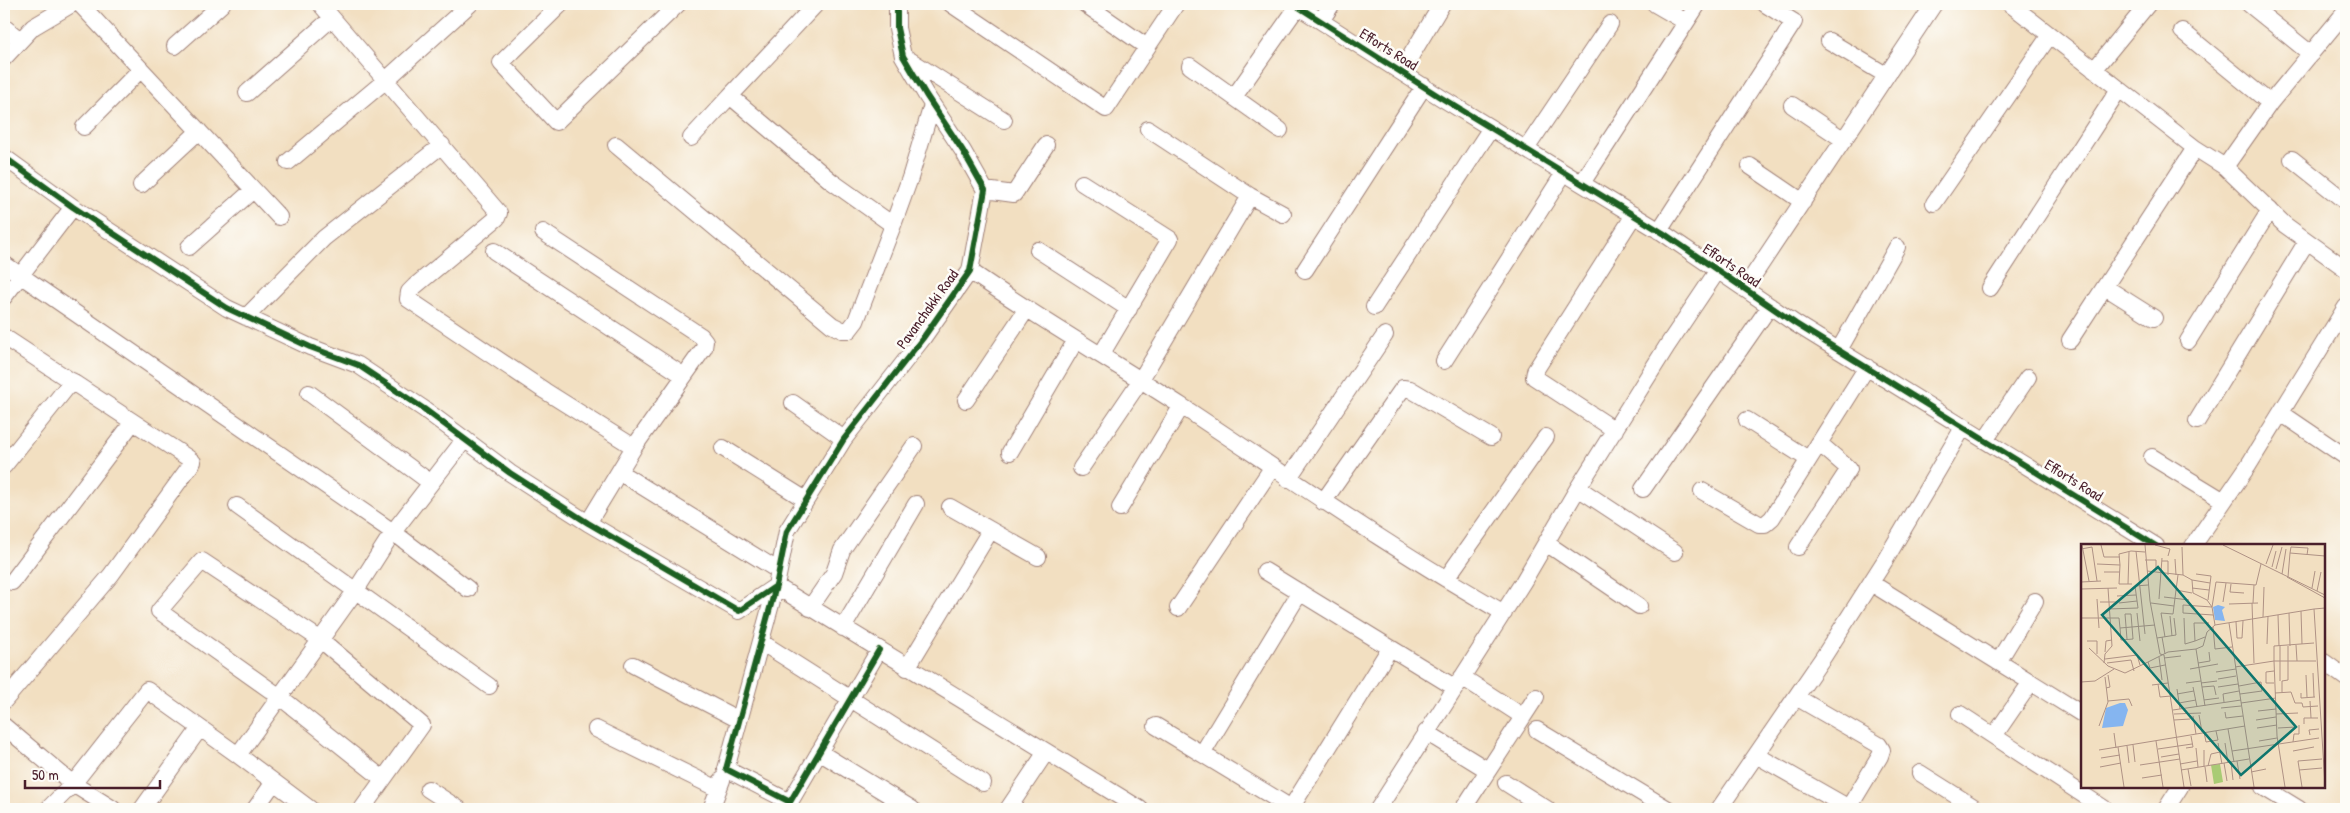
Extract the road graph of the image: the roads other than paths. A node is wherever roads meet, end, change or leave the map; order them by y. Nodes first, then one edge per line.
1 (72, 4) edge
2 (80, 4) edge
3 (222, 4) edge
4 (470, 4) edge
5 (561, 4) edge
6 (678, 4) edge
7 (816, 4) edge
8 (898, 4) edge
9 (951, 4) edge
10 (1085, 4) edge
11 (1176, 4) edge
12 (1332, 4) edge
13 (1442, 4) edge
14 (1655, 4) edge
15 (1698, 4) edge
16 (1765, 4) edge
17 (1932, 4) edge
18 (2010, 4) edge
19 (2148, 4) edge
20 (2249, 4) edge
21 (1296, 5) edge
22 (325, 8) edge
23 (2346, 11) edge
24 (1321, 21) junction
25 (1686, 22) junction
26 (1610, 24) dead end
27 (4, 27) edge
28 (2182, 31) dead end
29 (2050, 35) junction
30 (20, 40) junction
31 (1829, 41) dead end
32 (175, 46) dead end
33 (1147, 47) junction
34 (2311, 54) junction
35 (903, 56) junction
36 (4, 58) edge
37 (1190, 66) dead end
38 (141, 69) junction
39 (2094, 70) junction
40 (1401, 72) junction
41 (1886, 75) junction
42 (386, 80) junction
43 (1424, 86) junction
44 (2119, 89) junction
45 (247, 93) dead end
46 (730, 96) junction
47 (1234, 97) junction
48 (2270, 103) junction
49 (932, 105) junction
50 (1792, 105) dead end
51 (1004, 120) dead end
52 (84, 127) dead end
53 (1491, 128) junction
54 (1148, 129) dead end
55 (1280, 130) dead end
56 (199, 131) junction
57 (691, 138) dead end
58 (1844, 140) junction
59 (442, 145) junction
60 (616, 145) dead end
61 (1046, 146) dead end
62 (2196, 148) junction
63 (1526, 149) junction
64 (4, 158) edge
65 (2292, 159) dead end
66 (288, 162) dead end
67 (1750, 166) dead end
68 (2225, 167) junction
69 (1564, 172) junction
70 (1082, 183) dead end
71 (1582, 183) junction
72 (141, 185) dead end
73 (253, 190) junction
74 (985, 190) junction
75 (1250, 196) junction
76 (1803, 202) junction
77 (2346, 202) edge
78 (1934, 203) dead end
79 (73, 207) junction
80 (2270, 210) junction
81 (1283, 214) dead end
82 (1634, 215) junction
83 (279, 217) dead end
84 (893, 225) junction
85 (1659, 231) junction
86 (543, 232) dead end
87 (2307, 241) junction
88 (189, 247) dead end
89 (1897, 247) dead end
90 (1038, 250) dead end
91 (494, 251) dead end
92 (4, 264) edge
93 (2346, 269) edge
94 (1304, 270) dead end
95 (1718, 270) junction
96 (970, 271) junction
97 (21, 276) junction
98 (2105, 287) junction
99 (1745, 288) junction
100 (1990, 288) dead end
101 (4, 297) edge
102 (1770, 306) junction
103 (1374, 307) dead end
104 (2346, 308) edge
105 (1129, 309) junction
106 (1026, 310) junction
107 (246, 317) junction
108 (2154, 318) dead end
109 (1385, 335) dead end
110 (1076, 340) junction
111 (2070, 340) dead end
112 (5, 341) edge
113 (2188, 341) dead end
114 (1839, 350) junction
115 (1101, 355) junction
116 (1444, 361) dead end
117 (1867, 367) junction
118 (684, 376) junction
119 (2028, 377) dead end
120 (72, 381) junction
121 (1140, 381) junction
122 (309, 393) dead end
123 (966, 400) dead end
124 (793, 403) dead end
125 (1182, 406) junction
126 (2281, 413) junction
127 (1747, 420) dead end
128 (2196, 421) dead end
129 (133, 422) junction
130 (1964, 426) junction
131 (1615, 430) junction
132 (1491, 437) dead end
133 (1546, 437) dead end
134 (844, 438) junction
135 (465, 439) junction
136 (1986, 440) junction
137 (1819, 443) junction
138 (914, 446) dead end
139 (634, 447) junction
140 (723, 448) dead end
141 (1010, 452) dead end
142 (2152, 457) dead end
143 (2346, 458) edge
144 (1808, 460) junction
145 (4, 466) edge
146 (1081, 468) dead end
147 (1272, 468) junction
148 (619, 472) junction
149 (1288, 479) junction
150 (431, 483) junction
151 (1578, 488) junction
152 (1643, 489) dead end
153 (1702, 491) dead end
154 (806, 500) junction
155 (2224, 501) junction
156 (1323, 502) junction
157 (916, 504) dead end
158 (237, 506) dead end
159 (950, 507) dead end
160 (1120, 508) dead end
161 (588, 523) junction
162 (990, 530) junction
163 (393, 532) junction
164 (1546, 543) junction
165 (2153, 544) edge
166 (2194, 544) edge
167 (1798, 547) dead end
168 (1676, 552) dead end
169 (1038, 556) dead end
170 (1266, 571) dead end
171 (778, 578) junction
172 (1446, 579) junction
173 (12, 582) dead end
174 (1871, 582) junction
175 (468, 589) dead end
176 (356, 590) junction
177 (1300, 592) junction
178 (2035, 601) dead end
179 (1639, 606) dead end
180 (810, 608) junction
181 (1178, 608) dead end
182 (1504, 613) junction
183 (844, 628) junction
184 (321, 640) junction
185 (761, 642) junction
186 (1390, 648) junction
187 (879, 650) junction
188 (1998, 662) junction
189 (2325, 663) edge
190 (633, 664) dead end
191 (907, 668) junction
192 (2346, 678) edge
193 (1458, 682) junction
194 (2031, 682) junction
195 (490, 686) dead end
196 (280, 697) junction
197 (1536, 697) dead end
198 (1796, 697) junction
199 (851, 698) junction
200 (4, 701) edge
201 (1516, 712) dead end
202 (2081, 713) edge
203 (1960, 714) dead end
204 (739, 720) junction
205 (4, 726) edge
206 (1156, 726) dead end
207 (200, 728) junction
208 (596, 729) dead end
209 (1537, 730) dead end
210 (1426, 732) junction
211 (1994, 736) junction
212 (820, 752) junction
213 (1046, 752) junction
214 (1202, 754) junction
215 (238, 755) junction
216 (1756, 755) junction
217 (1481, 766) dead end
218 (726, 769) junction
219 (1920, 773) dead end
220 (383, 779) junction
221 (274, 782) junction
222 (983, 782) dead end
223 (1506, 782) dead end
224 (73, 784) junction
225 (2179, 788) edge
226 (2264, 788) edge
227 (428, 789) dead end
228 (718, 790) junction
229 (796, 806) edge
230 (2168, 808) edge
231 (48, 809) edge
232 (113, 809) edge
233 (142, 809) edge
234 (255, 809) edge
235 (310, 809) edge
236 (362, 809) edge
237 (459, 809) edge
238 (711, 809) edge
239 (912, 809) edge
240 (1008, 809) edge
241 (1140, 809) edge
242 (1292, 809) edge
243 (1378, 809) edge
244 (1463, 809) edge
245 (1547, 809) edge
246 (1668, 809) edge
247 (1719, 809) edge
248 (1849, 809) edge
249 (1977, 809) edge
250 (2105, 809) edge
251 (2299, 809) edge

1 - 30 street
2 - 38 street
3 - 32 street
4 - 42 street
5 - 6 street
7 - 46 street
8 - 35 street
9 - 33 street
10 - 33 street
11 - 33 street
12 - 24 street
13 - 40 street
14 - 25 street
15 - 25 street
16 - 85 street
17 - 41 street
18 - 29 street
19 - 39 street
20 - 34 street
21 - 24 street, Efforts Road
21 - 47 street
22 - 42 street
22 - 45 street
23 - 34 street
24 - 40 street, Efforts Road
25 - 71 street
26 - 63 street
27 - 30 street
28 - 48 street
29 - 39 street
29 - 78 street
30 - 36 street
31 - 41 street
34 - 48 street
35 - 49 street
35 - 51 street
37 - 47 street
38 - 52 street
38 - 56 street
39 - 44 street
40 - 43 street, Efforts Road
41 - 58 street
42 - 59 street
42 - 66 street
43 - 53 street, Efforts Road
43 - 94 street
44 - 62 street
44 - 100 street
46 - 57 street
46 - 84 street
47 - 55 street
48 - 68 street
49 - 74 street
49 - 84 street
50 - 58 street
53 - 63 street, Efforts Road
53 - 103 street
54 - 75 street
56 - 72 street
56 - 73 street
58 - 76 street
59 - 107 street
59 - 139 street
60 - 84 street
61 - 74 street
62 - 68 street
62 - 98 street
63 - 69 street, Efforts Road
64 - 79 street
65 - 77 street
67 - 76 street
68 - 80 street
69 - 71 street, Efforts Road
69 - 116 street
70 - 105 street
71 - 82 street, Efforts Road
73 - 83 street
73 - 88 street
74 - 96 street, Pavanchakki Road
75 - 81 street
75 - 121 street
76 - 99 street
79 - 97 street
79 - 107 street
80 - 87 street
80 - 113 street
82 - 85 street, Efforts Road
82 - 131 street
85 - 95 street, Efforts Road
86 - 118 street
87 - 93 street
87 - 128 street
89 - 114 street
90 - 105 street
91 - 118 street
92 - 97 street
95 - 99 street, Efforts Road
95 - 131 street
96 - 106 street
96 - 134 street, Pavanchakki Road
97 - 101 street
97 - 163 street
98 - 108 street
98 - 111 street
99 - 102 street, Efforts Road
102 - 114 street, Efforts Road
102 - 152 street
104 - 126 street
105 - 115 street
106 - 110 street
106 - 123 street
107 - 135 street
109 - 149 street
110 - 115 street
110 - 141 street
112 - 120 street
114 - 117 street, Efforts Road
115 - 121 street
117 - 130 street, Efforts Road
117 - 137 street
118 - 139 street
119 - 136 street
120 - 129 street
120 - 145 street
121 - 125 street
121 - 146 street
122 - 150 street
124 - 134 street
125 - 147 street
125 - 160 street
126 - 143 street
126 - 155 street
127 - 144 street
129 - 173 street
129 - 200 street
130 - 136 street, Efforts Road
130 - 174 street
131 - 151 street
132 - 156 street
133 - 172 street
134 - 154 street, Pavanchakki Road
135 - 150 street
135 - 161 street
136 - 165 street, Efforts Road
137 - 144 street
137 - 167 street
138 - 180 street
139 - 148 street
140 - 154 street
142 - 155 street
144 - 153 street
147 - 149 street
147 - 181 street
148 - 161 street
148 - 171 street
149 - 156 street
150 - 163 street
151 - 164 street
151 - 168 street
154 - 171 street, Pavanchakki Road
155 - 166 street
156 - 172 street
157 - 183 street
158 - 176 street
159 - 162 street
161 - 171 street
162 - 169 street
162 - 191 street
163 - 175 street
163 - 176 street
164 - 179 street
164 - 182 street
170 - 177 street
171 - 180 street
171 - 185 street, Pavanchakki Road
172 - 182 street
174 - 188 street
174 - 198 street
176 - 184 street
176 - 195 street
177 - 186 street
177 - 214 street
178 - 188 street
180 - 183 street
182 - 193 street
183 - 187 street
184 - 196 street
184 - 196 street
184 - 220 street
185 - 199 street
185 - 204 street, Pavanchakki Road
186 - 193 street
186 - 242 street
187 - 191 street
187 - 199 street
188 - 194 street
189 - 192 street
190 - 204 street
191 - 213 street
193 - 201 street
193 - 210 street
194 - 202 street
194 - 211 street
196 - 215 street
196 - 220 street
197 - 244 street
198 - 216 street
198 - 248 street
199 - 212 street
199 - 222 street
203 - 211 street
204 - 218 street, Pavanchakki Road
205 - 224 street
206 - 214 street
207 - 215 street
207 - 224 street
207 - 233 street
208 - 228 street
209 - 246 street
210 - 217 street
210 - 243 street
211 - 250 street
212 - 229 street
212 - 239 street
213 - 240 street
213 - 241 street
214 - 242 street
215 - 221 street
216 - 247 street
216 - 248 street
218 - 228 street, Pavanchakki Road
218 - 229 street
219 - 249 street
220 - 236 street
221 - 234 street
221 - 235 street
223 - 245 street
224 - 231 street
224 - 232 street
225 - 230 street
226 - 251 street
227 - 237 street
228 - 238 street, Pavanchakki Road

